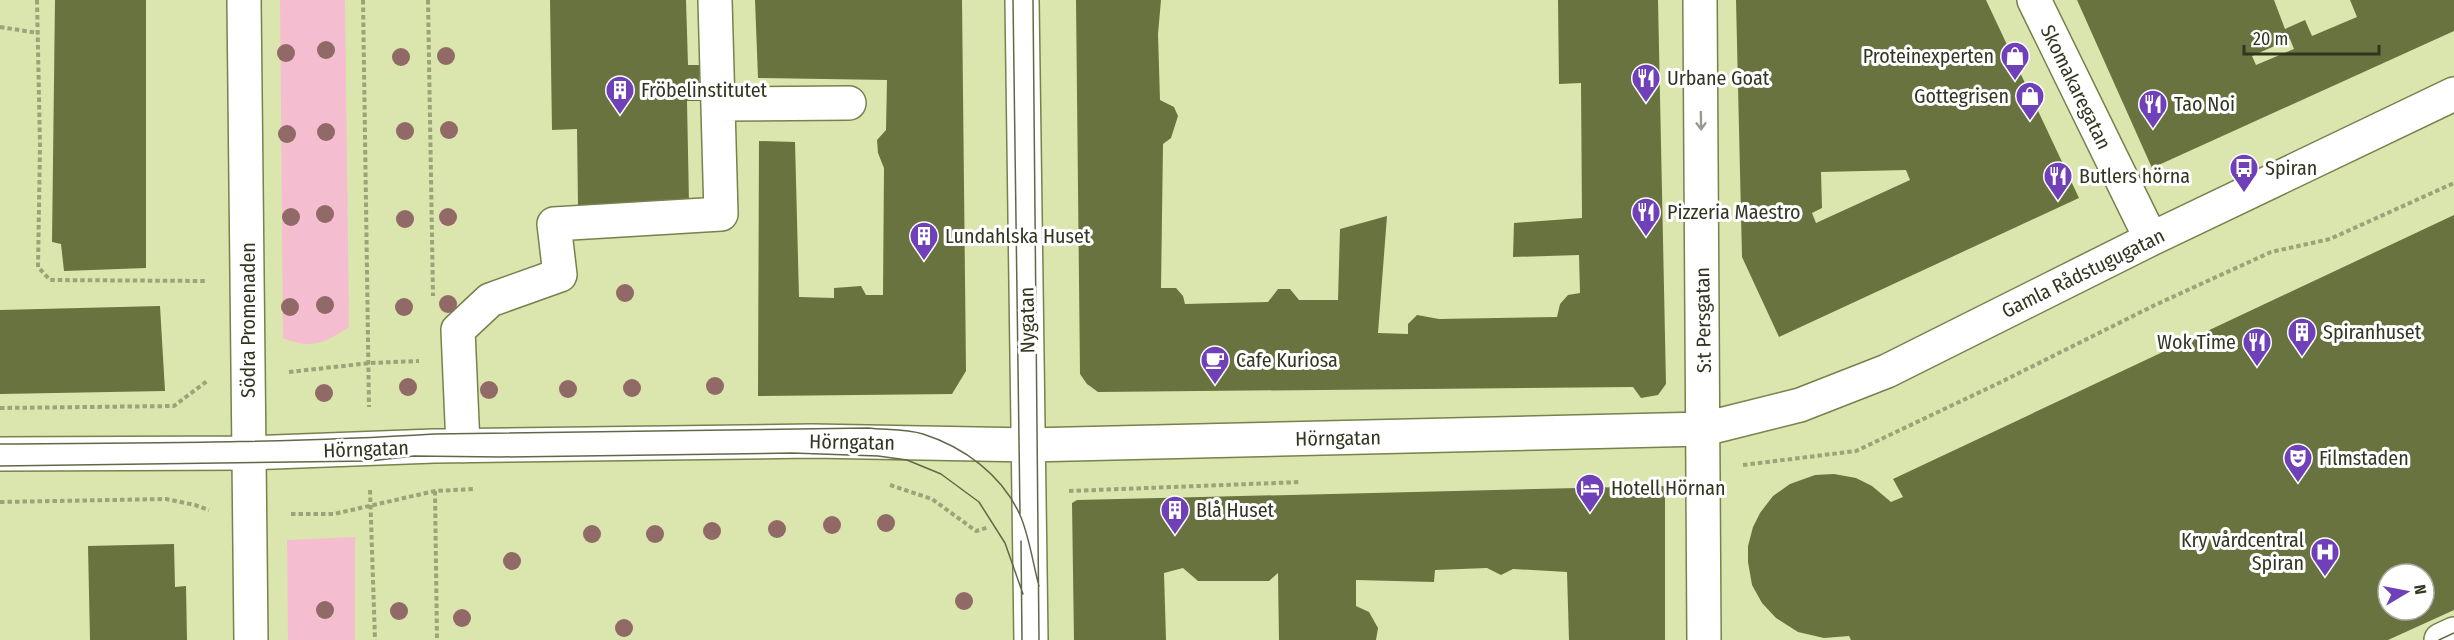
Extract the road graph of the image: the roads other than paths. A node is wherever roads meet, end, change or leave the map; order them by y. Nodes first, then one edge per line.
1 (244, 0) edge
2 (715, 0) edge
3 (1022, 0) edge
4 (1700, 0) edge
5 (2034, 0) edge
6 (2454, 94) edge
7 (718, 104) junction
8 (849, 104) dead end
9 (2151, 239) junction
10 (1704, 429) junction
11 (1029, 445) junction
12 (463, 446) junction
13 (249, 453) junction
14 (0, 454) edge
15 (2454, 634) edge
16 (251, 640) edge
17 (1031, 640) edge
18 (1704, 640) edge
19 (2441, 640) edge

1 - 13 street, Södra Promenaden
2 - 7 street
3 - 11 street, Nygatan
4 -> 10 street, S:t Persgatan
5 - 9 street, Skomakaregatan
6 - 9 street, Gamla Rådstugugatan
7 - 8 street
7 - 12 street
9 - 10 street, Gamla Rådstugugatan
10 - 11 street, Hörngatan
10 - 18 street, S:t Persgatan
11 - 12 street, Hörngatan
11 - 17 street, Nygatan
12 - 13 street, Hörngatan
13 - 14 street, Hörngatan
13 - 16 street, Södra Promenaden
15 - 19 street

